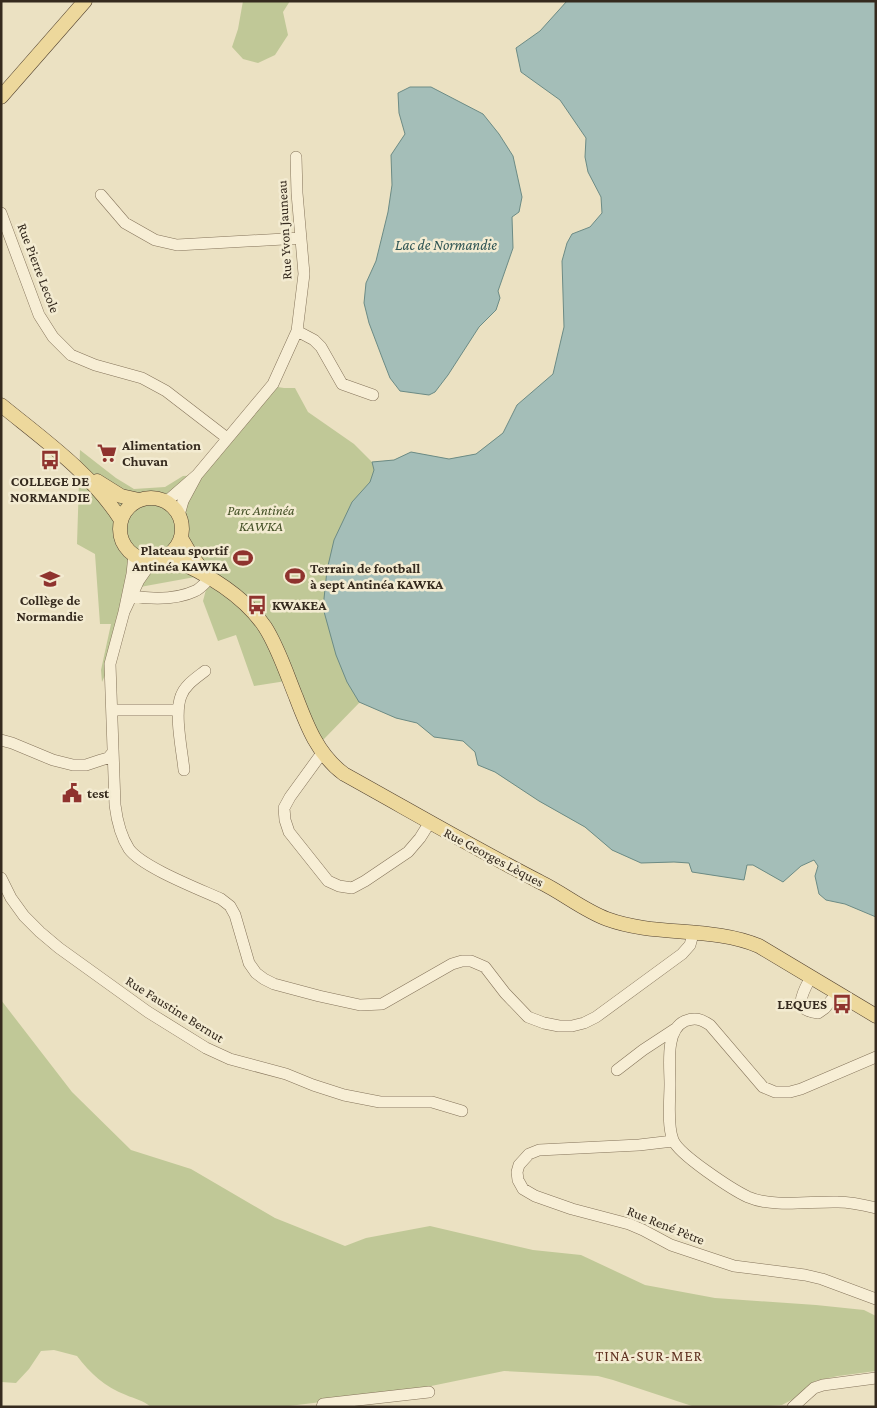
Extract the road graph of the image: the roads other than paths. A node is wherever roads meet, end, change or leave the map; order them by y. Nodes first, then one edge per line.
1 (85, 1) edge
2 (1, 96) edge
3 (296, 157) dead end
4 (101, 195) dead end
5 (1, 213) edge
6 (301, 238) junction
7 (297, 331) junction
8 (373, 395) dead end
9 (1, 405) edge
10 (227, 438) junction
11 (79, 470) junction
12 (198, 475) junction
13 (139, 500) junction
14 (166, 502) junction
15 (179, 515) junction
16 (121, 520) junction
17 (181, 538) junction
18 (134, 555) junction
19 (166, 556) junction
20 (153, 560) junction
21 (208, 577) junction
22 (131, 596) junction
23 (124, 612) junction
24 (205, 671) dead end
25 (112, 710) junction
26 (178, 710) junction
27 (1, 740) edge
28 (113, 752) junction
29 (322, 753) junction
30 (184, 770) dead end
31 (430, 822) junction
32 (1, 878) edge
33 (693, 934) junction
34 (811, 977) junction
35 (837, 993) junction
36 (876, 1016) edge
37 (675, 1029) junction
38 (876, 1057) edge
39 (617, 1070) dead end
40 (462, 1111) dead end
41 (673, 1142) junction
42 (876, 1208) edge
43 (876, 1299) edge
44 (876, 1378) edge
45 (429, 1392) dead end
46 (322, 1407) edge
47 (794, 1407) edge

1 - 2 main road
3 - 6 street, Rue Yvon Jauneau
4 - 6 street
5 - 10 street, Rue Pierre Lecole
6 - 7 street, Rue Yvon Jauneau
7 - 8 street
7 - 10 street, Rue Yvon Jauneau
9 - 11 main road
10 - 12 street, Rue Yvon Jauneau
11 - 13 main road
11 - 16 main road
12 - 14 street, Rue Yvon Jauneau
12 - 15 street, Rue Yvon Jauneau
13 - 14 main road
13 - 16 main road
14 - 15 main road
15 - 17 main road
16 - 18 main road
17 - 19 main road
17 - 21 main road, Rue Georges Lèques
18 - 20 main road
18 - 23 street
19 - 20 main road
19 - 21 main road, Rue Georges Lèques
20 - 22 street
21 - 22 street
21 - 29 main road, Rue Georges Lèques
22 - 23 street
23 - 25 street
24 - 26 street
25 - 26 street
25 - 28 street
26 - 30 street
27 - 28 street
28 - 33 street
29 - 31 main road, Rue Georges Lèques
29 - 31 street
31 - 33 main road, Rue Georges Lèques
32 - 40 street, Rue Faustine Bernut
33 - 34 main road, Rue Georges Lèques
34 - 35 main road, Rue Georges Lèques
34 - 35 street
35 - 36 main road, Rue Georges Lèques
37 - 38 street
37 - 39 street
37 - 41 street
41 - 42 street
41 - 43 street, Rue René Pètre
44 - 47 street
45 - 46 street

